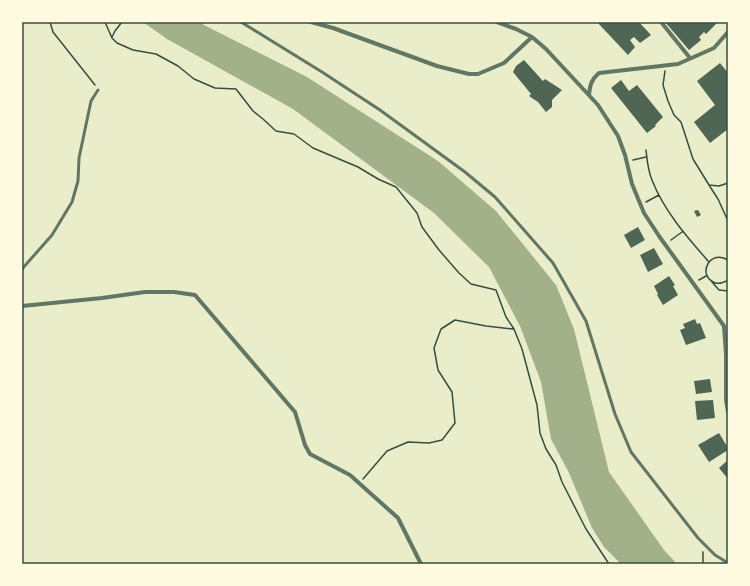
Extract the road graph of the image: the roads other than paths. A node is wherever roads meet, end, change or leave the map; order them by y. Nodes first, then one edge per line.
1 (241, 22) edge
2 (311, 22) edge
3 (497, 22) edge
4 (661, 22) edge
5 (728, 32) edge
6 (532, 37) junction
7 (690, 58) junction
8 (98, 90) road end
9 (589, 95) junction
10 (22, 269) edge
11 (22, 306) edge
12 (726, 326) edge
13 (728, 412) edge
14 (728, 563) edge
15 (421, 564) edge

1 - 14 lane
2 - 6 street
3 - 6 street
4 - 7 street
5 - 7 street
6 - 9 street
7 - 9 street
8 - 10 lane
9 - 12 street
11 - 15 street
12 - 13 street

